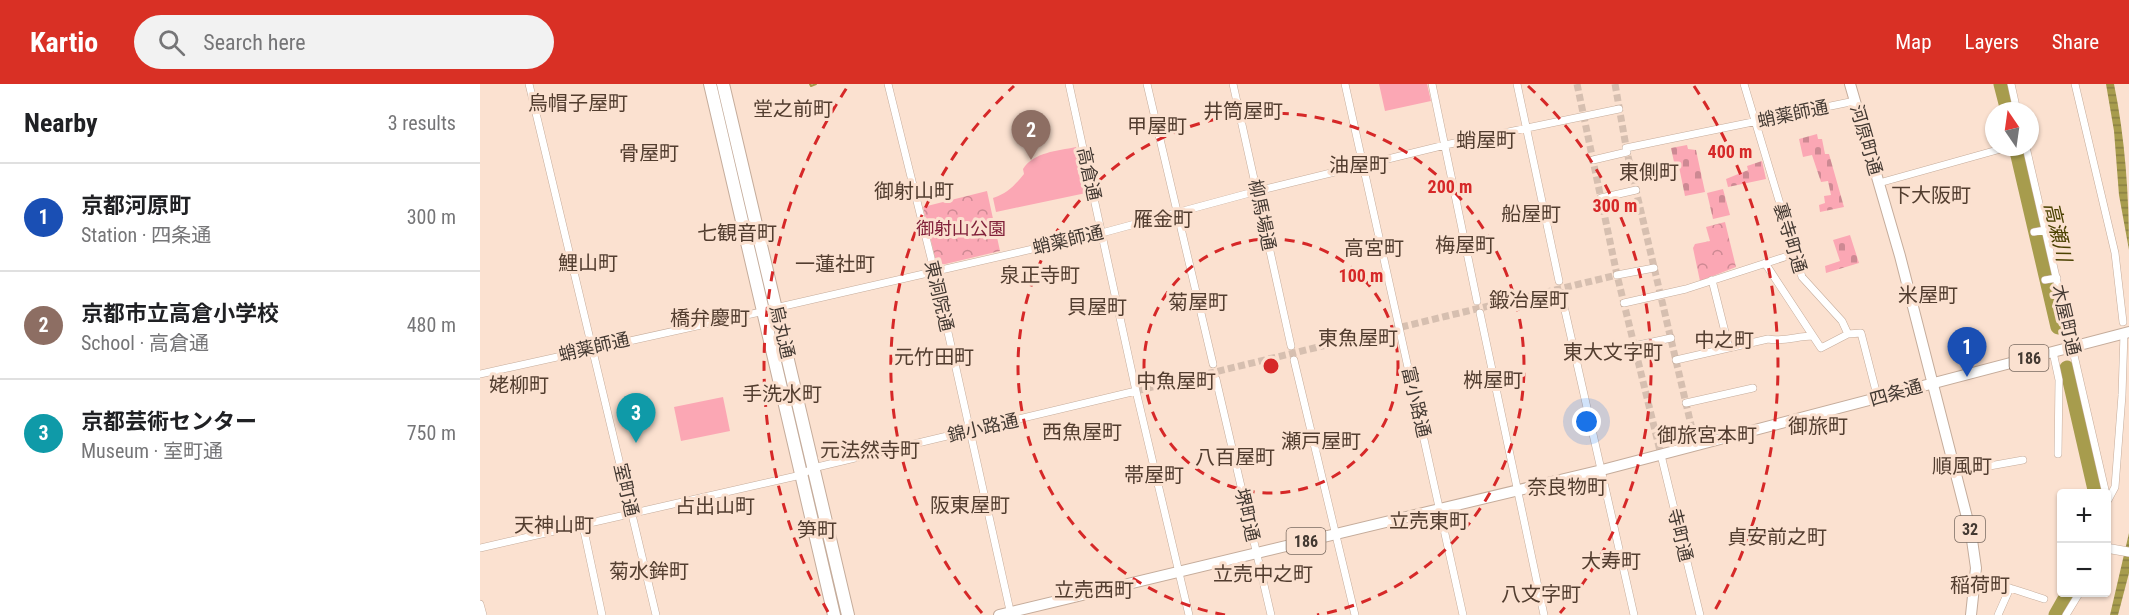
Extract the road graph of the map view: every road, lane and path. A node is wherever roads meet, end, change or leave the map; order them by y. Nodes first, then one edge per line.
1 (529, 84) edge
2 (710, 84) edge
3 (723, 84) edge
4 (888, 84) edge
5 (1069, 84) edge
6 (1147, 84) edge
7 (1233, 84) edge
8 (1346, 84) edge
9 (1432, 84) edge
10 (1518, 84) edge
11 (1744, 84) edge
12 (1850, 84) edge
13 (2011, 84) edge
14 (2075, 84) edge
15 (1855, 101) junction
16 (2015, 102) edge
17 (1619, 109) dead end
18 (1754, 122) junction
19 (1527, 128) junction
20 (1445, 145) junction
21 (1985, 153) edge
22 (2028, 156) edge
23 (1593, 160) dead end
24 (1363, 165) junction
25 (1879, 183) junction
26 (1635, 190) dead end
27 (1257, 191) junction
28 (1601, 198) dead end
29 (1177, 212) junction
30 (1102, 233) junction
31 (1794, 254) junction
32 (1765, 263) junction
33 (1654, 268) dead end
34 (934, 271) junction
35 (1617, 275) tunnel mouth
36 (1712, 280) junction
37 (1559, 281) dead end
38 (1561, 293) dead end
39 (1477, 301) dead end
40 (1624, 303) dead end
41 (777, 308) junction
42 (763, 311) junction
43 (1480, 313) dead end
44 (2125, 329) edge
45 (1848, 334) junction
46 (1813, 336) junction
47 (1671, 338) dead end
48 (1291, 346) dead end
49 (1634, 346) dead end
50 (594, 347) junction
51 (2073, 347) junction
52 (1729, 348) junction
53 (2053, 352) junction
54 (1294, 360) dead end
55 (1677, 360) dead end
56 (1212, 364) dead end
57 (480, 374) edge
58 (1216, 379) dead end
59 (1934, 382) junction
60 (1753, 388) dead end
61 (1136, 391) junction
62 (1878, 399) junction
63 (1686, 403) dead end
64 (969, 431) junction
65 (2058, 454) dead end
66 (1660, 455) junction
67 (2023, 459) dead end
68 (813, 468) junction
69 (1602, 470) junction
70 (1956, 472) junction
71 (801, 475) junction
72 (2105, 489) edge
73 (1517, 490) junction
74 (2111, 492) edge
75 (1441, 509) junction
76 (632, 515) junction
77 (583, 526) junction
78 (1337, 534) junction
79 (480, 548) edge
80 (2111, 549) edge
81 (2126, 552) edge
82 (1256, 553) junction
83 (1179, 572) junction
84 (1975, 582) junction
85 (2010, 588) junction
86 (2077, 597) edge
87 (2044, 599) dead end
88 (480, 604) edge
89 (1007, 614) edge
90 (483, 615) edge
91 (602, 615) edge
92 (656, 615) edge
93 (834, 615) edge
94 (848, 615) edge
95 (1189, 615) edge
96 (1271, 615) edge
97 (1355, 615) edge
98 (1463, 615) edge
99 (1544, 615) edge
100 (1634, 615) edge
101 (1700, 615) edge
102 (1971, 615) edge
103 (1998, 615) edge
104 (2066, 615) edge

1 - 50 street, 室町通
2 - 42 highway, 烏丸通
3 - 41 highway, 烏丸通
4 - 34 street, 東洞院通
5 - 30 street, 高倉通
6 - 29 street
7 - 27 street, 柳馬場通
8 - 24 street, 富小路通
9 - 20 street
10 - 19 street
11 - 18 street, 裏寺町通
12 - 15 main road, 河原町通 / 32
13 - 16 street
14 - 44 street
15 - 18 street, 蛸薬師通
15 - 25 main road, 河原町通 / 32
17 - 19 street, 蛸薬師通
18 - 23 street, 蛸薬師通
18 - 31 street, 裏寺町通
19 - 20 street, 蛸薬師通
19 - 37 street
20 - 24 street, 蛸薬師通
20 - 39 street
21 - 25 street
22 - 51 street, 木屋町通
24 - 27 street, 蛸薬師通
24 - 75 street, 富小路通
25 - 59 main road, 河原町通 / 32
26 - 28 street
27 - 29 street, 蛸薬師通
27 - 48 street, 柳馬場通
29 - 30 street, 蛸薬師通
29 - 56 street
30 - 34 street, 蛸薬師通
30 - 61 street, 高倉通
31 - 32 street
31 - 45 street, 裏寺町通
32 - 36 street
32 - 46 street
33 - 35 street
34 - 41 street, 蛸薬師通
34 - 64 street, 東洞院通
36 - 40 street
36 - 52 street
38 - 69 street
41 - 42 street, 蛸薬師通
41 - 68 highway, 烏丸通
42 - 50 street, 蛸薬師通
42 - 71 highway, 烏丸通
43 - 73 street
44 - 51 main road, 四条通 / 186
44 - 74 street
45 - 46 street
45 - 62 street, 裏寺町通
46 - 52 street
47 - 49 street
50 - 57 street, 蛸薬師通
50 - 76 street, 室町通
51 - 53 main road, 四条通 / 186
51 - 72 street, 木屋町通
52 - 55 street
53 - 59 main road, 四条通 / 186
53 - 65 street
54 - 78 street
58 - 82 street, 堺町通
59 - 62 main road, 四条通 / 186
59 - 70 main road, 河原町通 / 32
60 - 63 street
61 - 64 street, 錦小路通
61 - 83 street, 高倉通
62 - 66 main road, 四条通 / 186
64 - 68 street, 錦小路通
64 - 89 street, 東洞院通
66 - 69 main road, 四条通 / 186
66 - 101 street, 寺町通
67 - 70 street
68 - 71 street, 錦小路通
68 - 94 highway, 烏丸通
69 - 73 main road, 四条通 / 186
69 - 100 street
70 - 84 main road, 河原町通 / 32
71 - 76 street, 錦小路通
71 - 93 highway, 烏丸通
73 - 75 main road, 四条通 / 186
73 - 99 street
75 - 78 main road, 四条通 / 186
75 - 98 street, 富小路通
76 - 77 street, 錦小路通
76 - 92 street, 室町通
77 - 79 street, 錦小路通
77 - 91 street
78 - 82 main road, 四条通 / 186
78 - 97 street
80 - 81 street
82 - 83 main road, 四条通 / 186
82 - 96 street, 堺町通
83 - 89 main road, 四条通 / 186
83 - 95 street, 高倉通
84 - 85 street
84 - 102 main road, 河原町通 / 32
85 - 87 street
85 - 103 street
86 - 104 street
88 - 90 street

